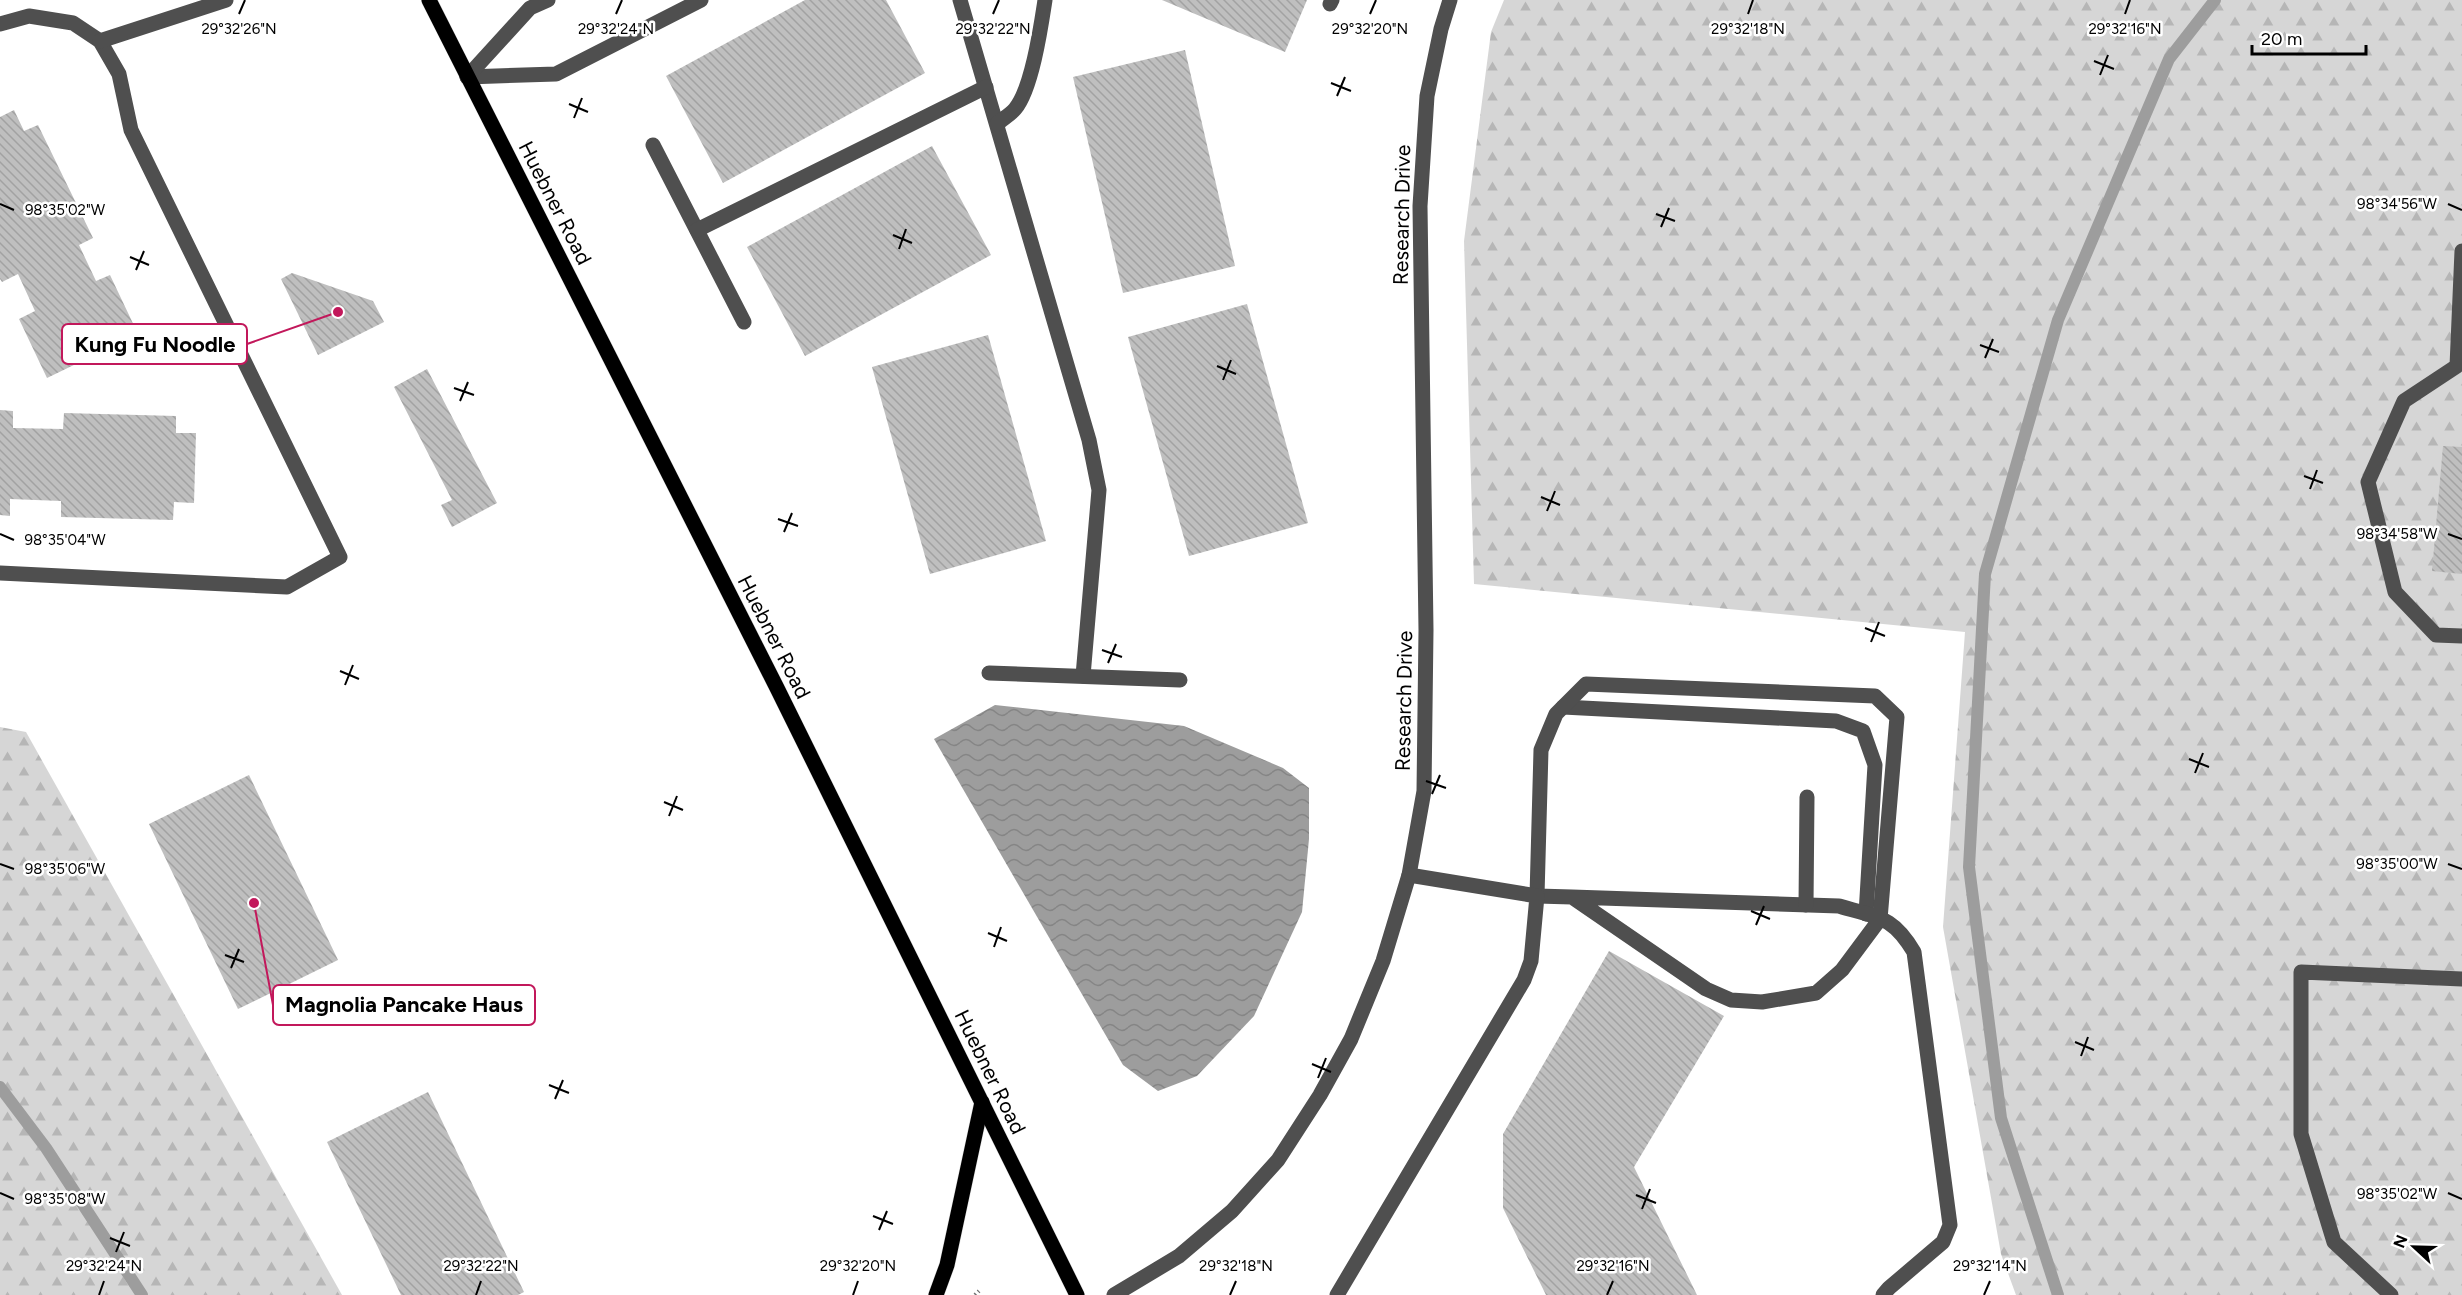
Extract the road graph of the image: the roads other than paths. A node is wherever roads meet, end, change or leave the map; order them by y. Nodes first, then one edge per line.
1 (225, 0) edge
2 (429, 0) edge
3 (548, 0) edge
4 (701, 0) edge
5 (960, 0) edge
6 (1046, 0) edge
7 (1450, 0) edge
8 (0, 24) edge
9 (100, 41) junction
10 (467, 77) junction
11 (986, 87) junction
12 (997, 124) junction
13 (653, 145) dead end
14 (697, 230) junction
15 (2462, 251) edge
16 (744, 322) dead end
17 (2460, 366) edge
18 (0, 573) edge
19 (2462, 636) edge
20 (989, 673) dead end
21 (1083, 676) junction
22 (1180, 680) dead end
23 (1563, 707) junction
24 (1807, 796) dead end
25 (1409, 875) junction
26 (1537, 897) junction
27 (1572, 897) junction
28 (1806, 905) junction
29 (1873, 917) junction
30 (2462, 980) edge
31 (982, 1102) junction
32 (936, 1295) edge
33 (1077, 1295) edge
34 (1114, 1295) edge
35 (1337, 1295) edge
36 (1883, 1295) edge
37 (2391, 1295) edge

1 - 9 street
2 - 10 main road, Huebner Road
3 - 10 street
4 - 10 street
5 - 11 street
6 - 12 street
7 - 25 street, Research Drive
8 - 9 street
9 - 18 street
10 - 31 main road, Huebner Road
11 - 12 street
11 - 14 street
12 - 21 street
13 - 14 street
14 - 16 street
15 - 17 street
17 - 19 street
20 - 21 street
21 - 22 street
23 - 26 street
23 - 29 street
23 - 29 street
24 - 28 street
25 - 26 street
25 - 34 street, Research Drive
26 - 27 street
26 - 35 street
27 - 28 street
27 - 29 street
28 - 29 street
29 - 36 street
30 - 37 street
31 - 32 main road
31 - 33 main road, Huebner Road

